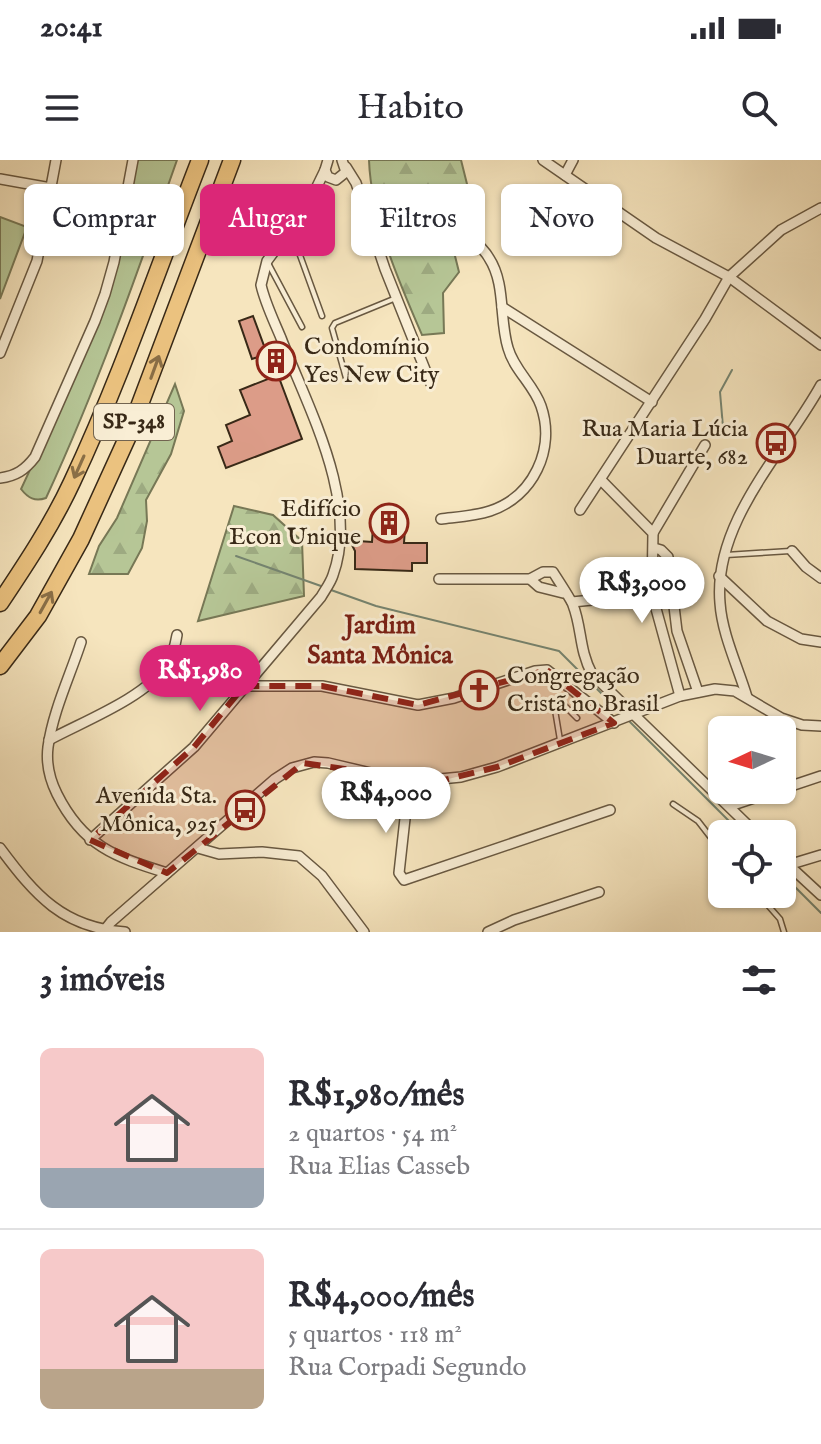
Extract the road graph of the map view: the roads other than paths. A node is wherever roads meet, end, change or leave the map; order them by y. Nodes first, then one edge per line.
1 (56, 160) edge
2 (133, 160) edge
3 (200, 160) edge
4 (232, 160) edge
5 (543, 160) edge
6 (573, 160) edge
7 (343, 162) edge
8 (331, 172) edge
9 (565, 175) junction
10 (0, 179) edge
11 (28, 184) edge
12 (52, 184) edge
13 (351, 184) edge
14 (356, 184) edge
15 (821, 208) edge
16 (485, 254) edge
17 (38, 256) edge
18 (271, 256) edge
19 (300, 256) edge
20 (381, 256) edge
21 (267, 261) junction
22 (729, 277) junction
23 (396, 298) junction
24 (502, 307) junction
25 (322, 316) dead end
26 (302, 327) dead end
27 (821, 345) edge
28 (0, 353) edge
29 (346, 378) dead end
30 (430, 382) dead end
31 (821, 385) edge
32 (817, 400) edge
33 (652, 402) junction
34 (705, 445) dead end
35 (4, 477) edge
36 (601, 480) junction
37 (580, 510) dead end
38 (441, 519) dead end
39 (653, 533) junction
40 (654, 548) junction
41 (792, 551) joint
42 (723, 555) junction
43 (719, 576) junction
44 (821, 578) edge
45 (439, 579) dead end
46 (530, 579) junction
47 (563, 593) junction
48 (652, 594) junction
49 (572, 602) junction
50 (0, 603) edge
51 (177, 635) dead end
52 (81, 642) dead end
53 (821, 642) edge
54 (0, 666) edge
55 (244, 686) junction
56 (698, 692) junction
57 (680, 696) junction
58 (747, 697) junction
59 (633, 715) junction
60 (577, 718) dead end
61 (618, 721) junction
62 (821, 726) edge
63 (49, 740) junction
64 (560, 743) junction
65 (821, 776) edge
66 (409, 782) junction
67 (796, 784) edge
68 (673, 804) dead end
69 (736, 804) edge
70 (730, 806) junction
71 (610, 810) dead end
72 (744, 820) edge
73 (708, 834) edge
74 (90, 840) junction
75 (0, 848) edge
76 (198, 848) junction
77 (821, 855) edge
78 (796, 860) edge
79 (796, 872) edge
80 (167, 873) junction
81 (599, 892) dead end
82 (821, 895) edge
83 (770, 908) edge
84 (104, 931) edge
85 (125, 932) edge
86 (364, 932) edge
87 (488, 932) edge
88 (784, 932) edge

1 - 12 street
2 - 35 street
3 -> 50 highway, SP-348
54 -> 4 highway, SP-348
5 - 9 street
6 - 9 street
7 - 8 street
7 - 14 street
8 - 13 street
9 - 22 street
10 - 11 street
15 - 22 street
16 - 24 street
17 - 28 street
18 - 21 street
19 - 25 lane
20 - 23 street
21 - 26 lane
21 - 55 street
22 - 27 street
22 - 33 street
23 - 29 lane
23 - 30 street
24 - 33 street
24 - 38 street
31 - 32 street
32 - 42 street
33 - 36 street
34 - 39 street
36 - 37 street
36 - 39 street
39 - 40 street
40 - 48 street
40 - 56 street
41 - 42 lane
41 - 44 street
42 - 43 street
43 - 53 street
43 - 58 street
45 - 46 street
46 - 47 street
46 - 47 street
47 - 49 street
48 - 49 street
48 - 57 street
49 - 59 street
51 - 63 street
52 - 63 street
55 - 61 street
55 - 74 street
56 - 57 street
56 - 58 street
57 - 59 street
58 - 62 street
59 - 61 street
59 - 70 street
60 - 64 lane
61 - 64 street
63 - 74 street
64 - 66 street
65 - 67 street
66 - 71 street
66 - 76 street
68 - 73 lane
69 - 70 street
70 - 72 street
74 - 80 street
75 - 84 street
76 - 80 street
76 - 86 street
77 - 78 street
79 - 82 street
80 - 84 street
81 - 87 street
83 - 88 lane
84 - 85 street

